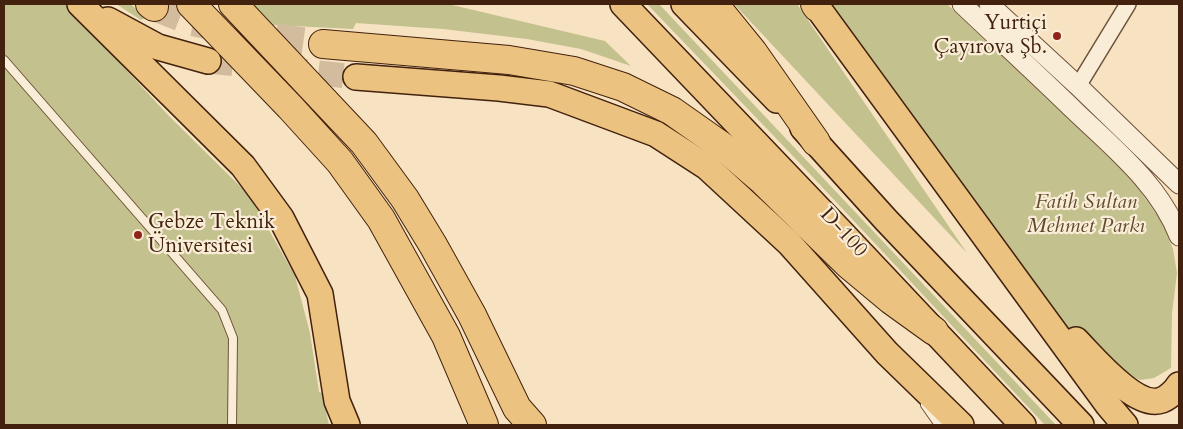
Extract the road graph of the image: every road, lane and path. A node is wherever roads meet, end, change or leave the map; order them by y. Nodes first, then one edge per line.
1 (82, 4) edge
2 (191, 4) edge
3 (233, 4) edge
4 (623, 4) edge
5 (684, 4) edge
6 (714, 4) edge
7 (962, 4) edge
8 (989, 4) edge
9 (1128, 4) edge
10 (816, 5) edge
11 (323, 44) tunnel mouth
12 (4, 60) edge
13 (208, 61) tunnel mouth
14 (1060, 69) junction
15 (356, 77) tunnel mouth
16 (1047, 84) junction
17 (1078, 86) junction
18 (1100, 107) junction
19 (1083, 118) junction
20 (816, 142) junction
21 (1178, 179) edge
22 (1179, 236) edge
23 (1006, 268) junction
24 (934, 331) junction
25 (887, 353) junction
26 (1179, 385) edge
27 (916, 393) dead end
28 (1141, 397) junction
29 (922, 401) dead end
30 (1179, 407) edge
31 (232, 425) edge
32 (347, 425) edge
33 (484, 425) edge
34 (532, 425) edge
35 (939, 425) edge
36 (961, 425) edge
37 (1023, 425) edge
38 (1081, 425) edge
39 (1125, 425) edge

1 - 13 highway
1 - 32 highway
2 - 33 highway
3 - 34 highway
4 - 24 highway, D-100 / D-100
5 - 20 highway, D-100
6 - 20 highway
7 - 16 street
8 - 14 street
9 - 17 street
10 - 23 highway
11 - 24 highway
12 - 31 lane
14 - 16 street
14 - 17 street
15 - 25 highway
16 - 17 street
16 - 19 street
17 - 18 street
17 - 19 street
18 - 19 street
18 - 21 street
19 - 22 street
20 - 38 highway, D-100
23 - 28 highway
23 - 39 highway
24 - 37 highway, D-100 / D-100
25 - 27 lane
25 - 36 highway
26 - 28 highway
28 - 30 highway
29 - 35 lane

